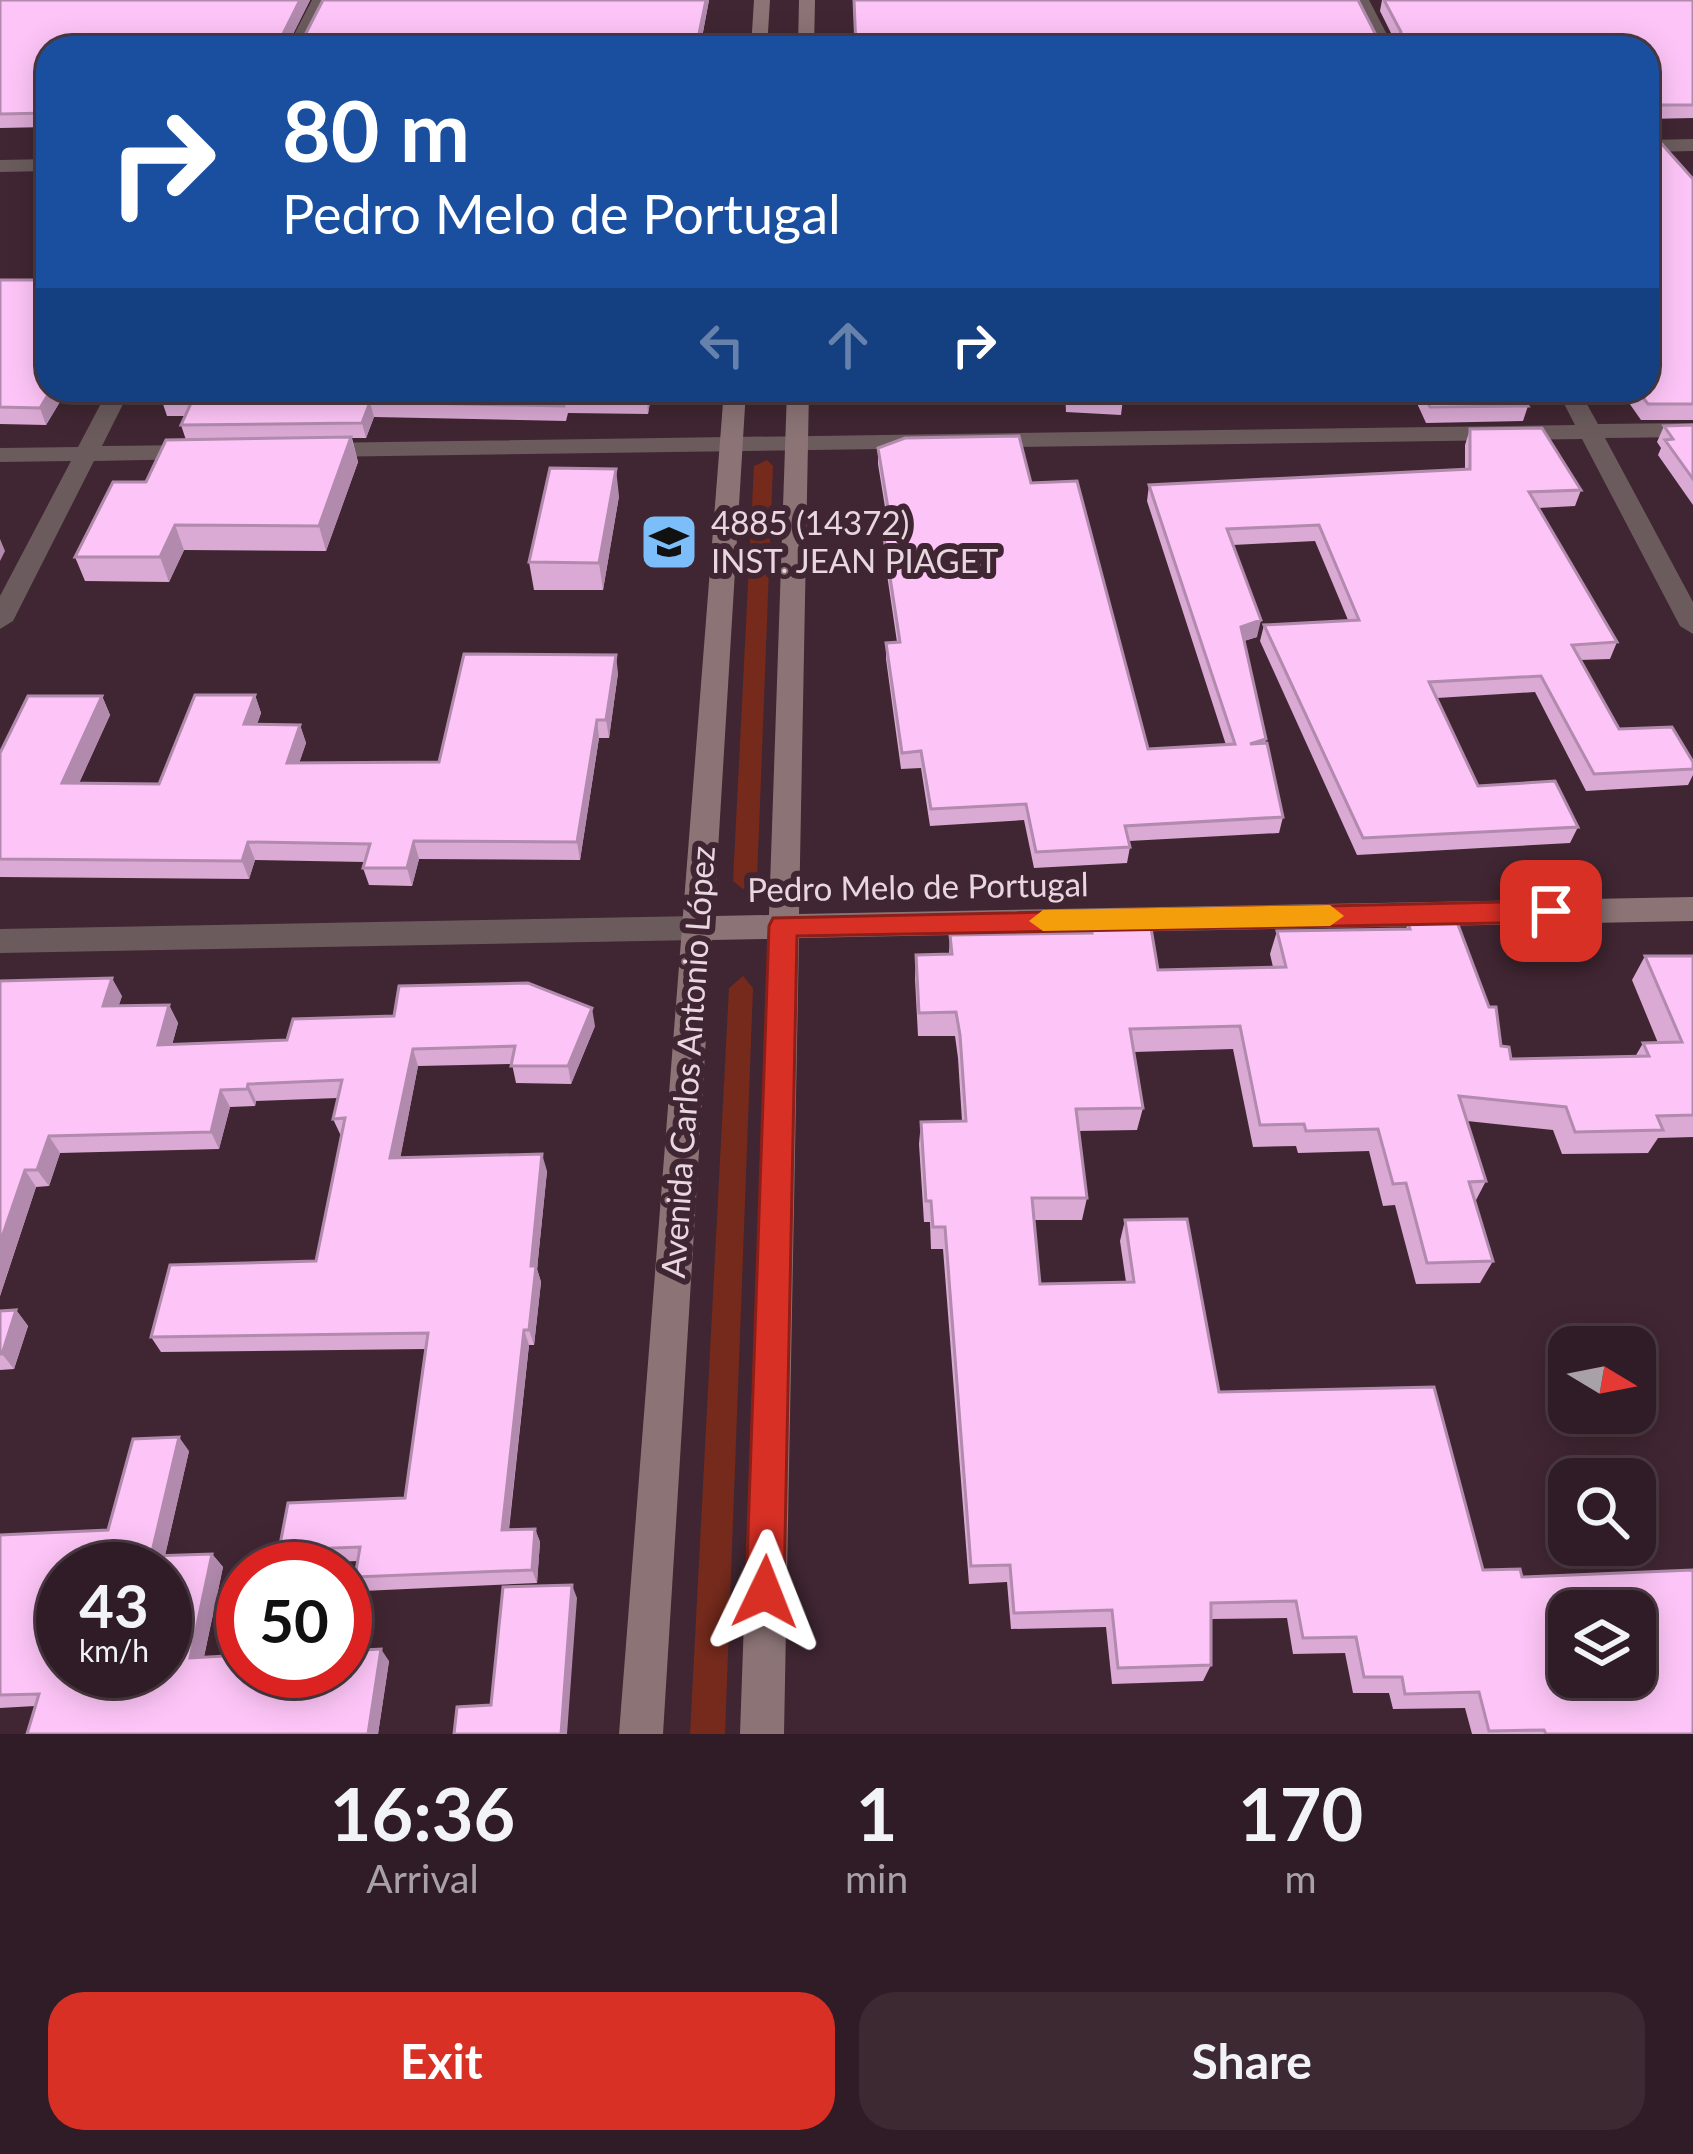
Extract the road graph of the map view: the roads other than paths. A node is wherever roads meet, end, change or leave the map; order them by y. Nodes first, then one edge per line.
1 (320, 0) edge
2 (762, 0) edge
3 (808, 0) edge
4 (1361, 0) edge
5 (301, 36) edge
6 (760, 36) edge
7 (806, 36) edge
8 (1380, 36) edge
9 (1659, 146) edge
10 (1693, 146) edge
11 (36, 165) edge
12 (0, 166) edge
13 (113, 402) edge
14 (733, 402) edge
15 (798, 402) edge
16 (1574, 402) edge
17 (1693, 430) edge
18 (1589, 431) junction
19 (731, 443) junction
20 (796, 443) junction
21 (297, 451) edge
22 (227, 452) edge
23 (86, 454) junction
24 (0, 455) edge
25 (0, 621) edge
26 (1693, 626) edge
27 (1693, 909) edge
28 (783, 926) junction
29 (697, 928) junction
30 (0, 941) edge
31 (641, 1734) edge
32 (762, 1734) edge

1 - 5 street
2 - 6 main road
3 - 7 main road
4 - 8 street
9 - 10 street
11 - 12 street
13 - 23 street
14 - 19 main road, Avenida Carlos Antonio López
15 - 20 main road
16 - 18 street
17 - 18 street
18 - 20 street
18 - 26 street
19 - 20 street
19 - 21 street
19 - 29 main road, Avenida Carlos Antonio López
20 - 28 main road
22 - 23 street
23 - 24 street
23 - 25 street
27 - 28 main road, Pedro Melo de Portugal
28 - 29 main road, Pedro Melo de Portugal
28 - 32 main road
29 - 30 street, Pedro Melo de Portugal
29 - 31 main road, Avenida Carlos Antonio López

